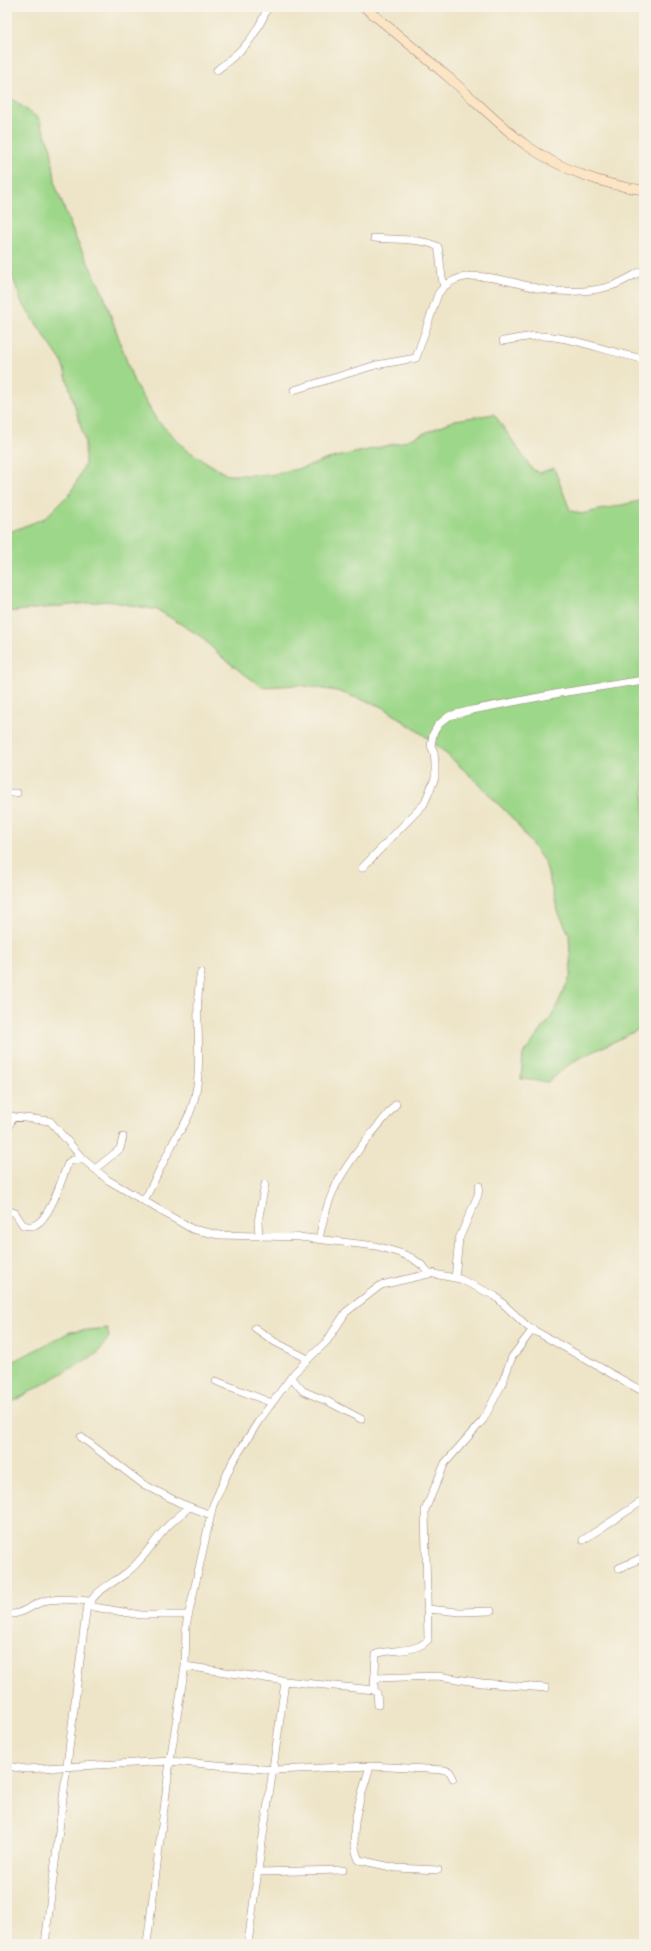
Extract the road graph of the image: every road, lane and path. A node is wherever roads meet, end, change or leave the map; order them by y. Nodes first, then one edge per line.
1 (268, 7) edge
2 (364, 7) edge
3 (217, 70) dead end
4 (644, 190) edge
5 (374, 238) dead end
6 (644, 270) edge
7 (444, 286) junction
8 (503, 341) dead end
9 (644, 359) edge
10 (294, 390) dead end
11 (644, 680) edge
12 (17, 792) dead end
13 (7, 793) edge
14 (362, 868) dead end
15 (201, 972) dead end
16 (396, 1104) dead end
17 (10, 1116) edge
18 (7, 1131) edge
19 (123, 1137) dead end
20 (83, 1159) junction
21 (95, 1169) junction
22 (265, 1184) dead end
23 (479, 1186) dead end
24 (144, 1201) junction
25 (7, 1210) edge
26 (259, 1235) junction
27 (319, 1239) junction
28 (433, 1273) junction
29 (455, 1278) junction
30 (255, 1328) dead end
31 (533, 1329) junction
32 (308, 1359) junction
33 (291, 1377) junction
34 (216, 1381) dead end
35 (644, 1392) edge
36 (272, 1403) junction
37 (361, 1419) dead end
38 (81, 1438) dead end
39 (644, 1500) edge
40 (189, 1507) junction
41 (211, 1515) junction
42 (583, 1540) dead end
43 (644, 1557) edge
44 (619, 1568) dead end
45 (88, 1603) junction
46 (427, 1609) junction
47 (491, 1611) dead end
48 (7, 1614) edge
49 (188, 1615) junction
50 (185, 1666) junction
51 (374, 1678) junction
52 (284, 1681) junction
53 (546, 1688) dead end
54 (374, 1690) junction
55 (378, 1705) dead end
56 (170, 1761) junction
57 (7, 1766) edge
58 (370, 1766) junction
59 (66, 1767) junction
60 (274, 1770) junction
61 (453, 1778) dead end
62 (343, 1870) dead end
63 (438, 1870) dead end
64 (257, 1872) junction
65 (45, 1944) edge
66 (146, 1944) edge
67 (248, 1944) edge

1 - 3 street
2 - 4 main road
5 - 7 street
6 - 7 street
7 - 10 street
8 - 9 street
11 - 14 street
12 - 13 street
15 - 24 street
16 - 27 street
17 - 18 street
17 - 20 street
19 - 21 street
20 - 21 street
20 - 25 street
21 - 24 street
22 - 26 street
23 - 29 street
24 - 26 street
26 - 27 street
27 - 28 street
28 - 29 street
28 - 32 street
29 - 31 street
30 - 32 street
31 - 35 street
31 - 46 street
32 - 33 street
33 - 36 street
33 - 37 street
34 - 36 street
36 - 41 street
38 - 40 street
39 - 42 street
40 - 41 street
40 - 45 street
41 - 49 street
43 - 44 street
45 - 48 street
45 - 49 street
45 - 59 street
46 - 47 street
46 - 51 street
49 - 50 street
50 - 52 street
50 - 56 street
51 - 53 street
51 - 54 street
52 - 54 street
52 - 60 street
54 - 55 street
56 - 59 street
56 - 60 street
56 - 66 street
57 - 59 street
58 - 60 street
58 - 61 street
58 - 63 street
59 - 65 street
60 - 64 street
62 - 64 street
64 - 67 street

